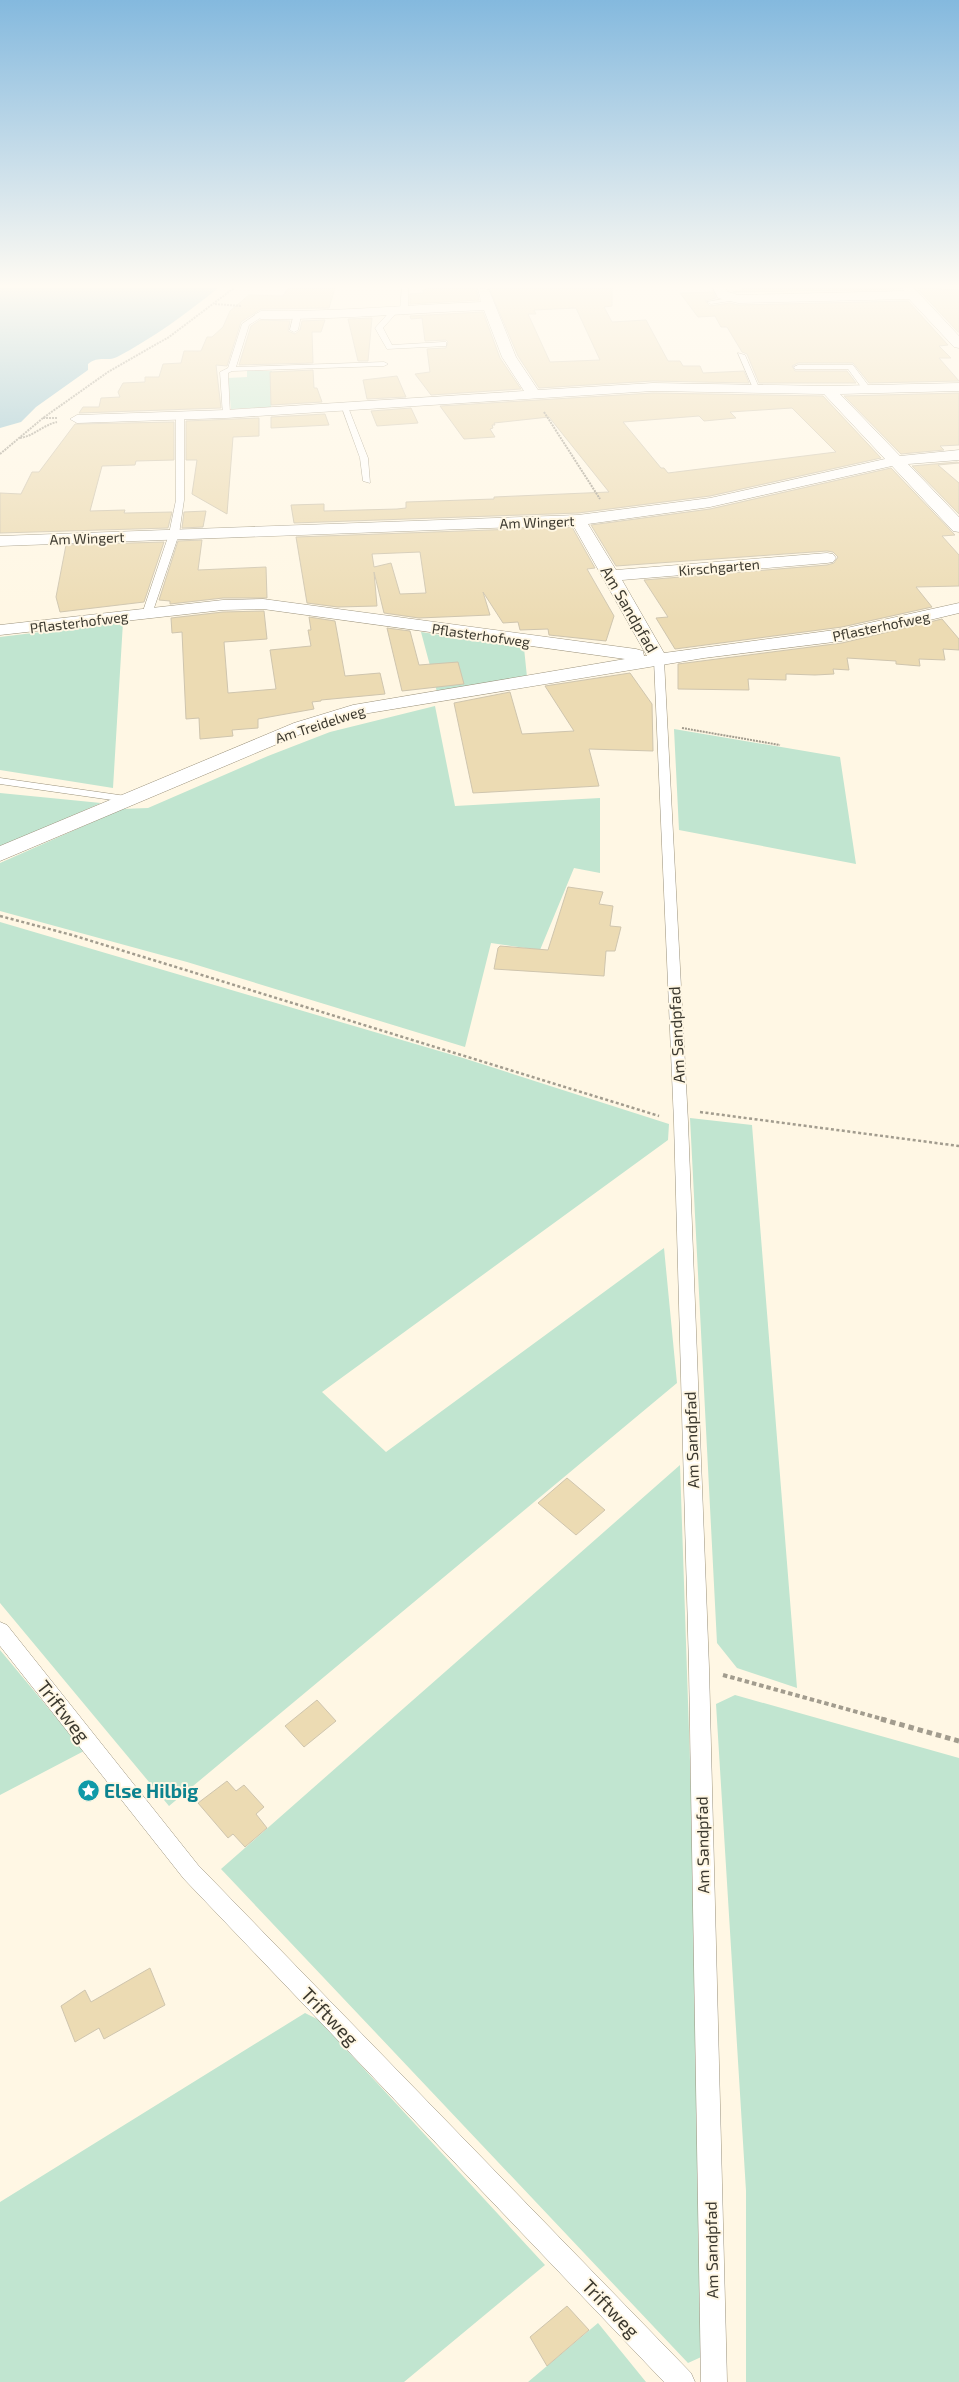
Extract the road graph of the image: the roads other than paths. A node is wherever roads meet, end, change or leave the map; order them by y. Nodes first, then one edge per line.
1 (225, 399) edge
2 (458, 399) edge
3 (837, 399) edge
4 (344, 407) junction
5 (226, 414) junction
6 (180, 417) junction
7 (77, 419) dead end
8 (959, 455) edge
9 (894, 459) junction
10 (367, 480) dead end
11 (578, 520) junction
12 (959, 527) edge
13 (174, 534) junction
14 (0, 541) edge
15 (827, 558) dead end
16 (611, 576) junction
17 (959, 608) edge
18 (146, 614) junction
19 (0, 630) edge
20 (659, 660) junction
21 (0, 781) edge
22 (126, 799) junction
23 (0, 854) edge
24 (0, 1630) edge
25 (682, 2382) edge
26 (714, 2382) edge

1 - 5 lane
2 - 4 street
3 - 9 street
4 - 5 street
4 - 10 lane
5 - 6 street
6 - 7 street
6 - 13 lane
8 - 9 street, Am Wingert
9 - 11 street, Am Wingert
9 - 12 street
11 - 13 street, Am Wingert
11 - 16 street, Am Sandpfad
13 - 14 street, Am Wingert
13 - 18 lane
15 - 16 street, Kirschgarten
16 - 20 street, Am Sandpfad
17 - 20 street, Pflasterhofweg
18 - 19 street, Pflasterhofweg
18 - 20 street, Pflasterhofweg
20 - 22 street, Am Treidelweg
20 - 26 lane, Am Sandpfad
21 - 22 lane
22 - 23 street, Am Treidelweg
24 - 25 lane, Triftweg

